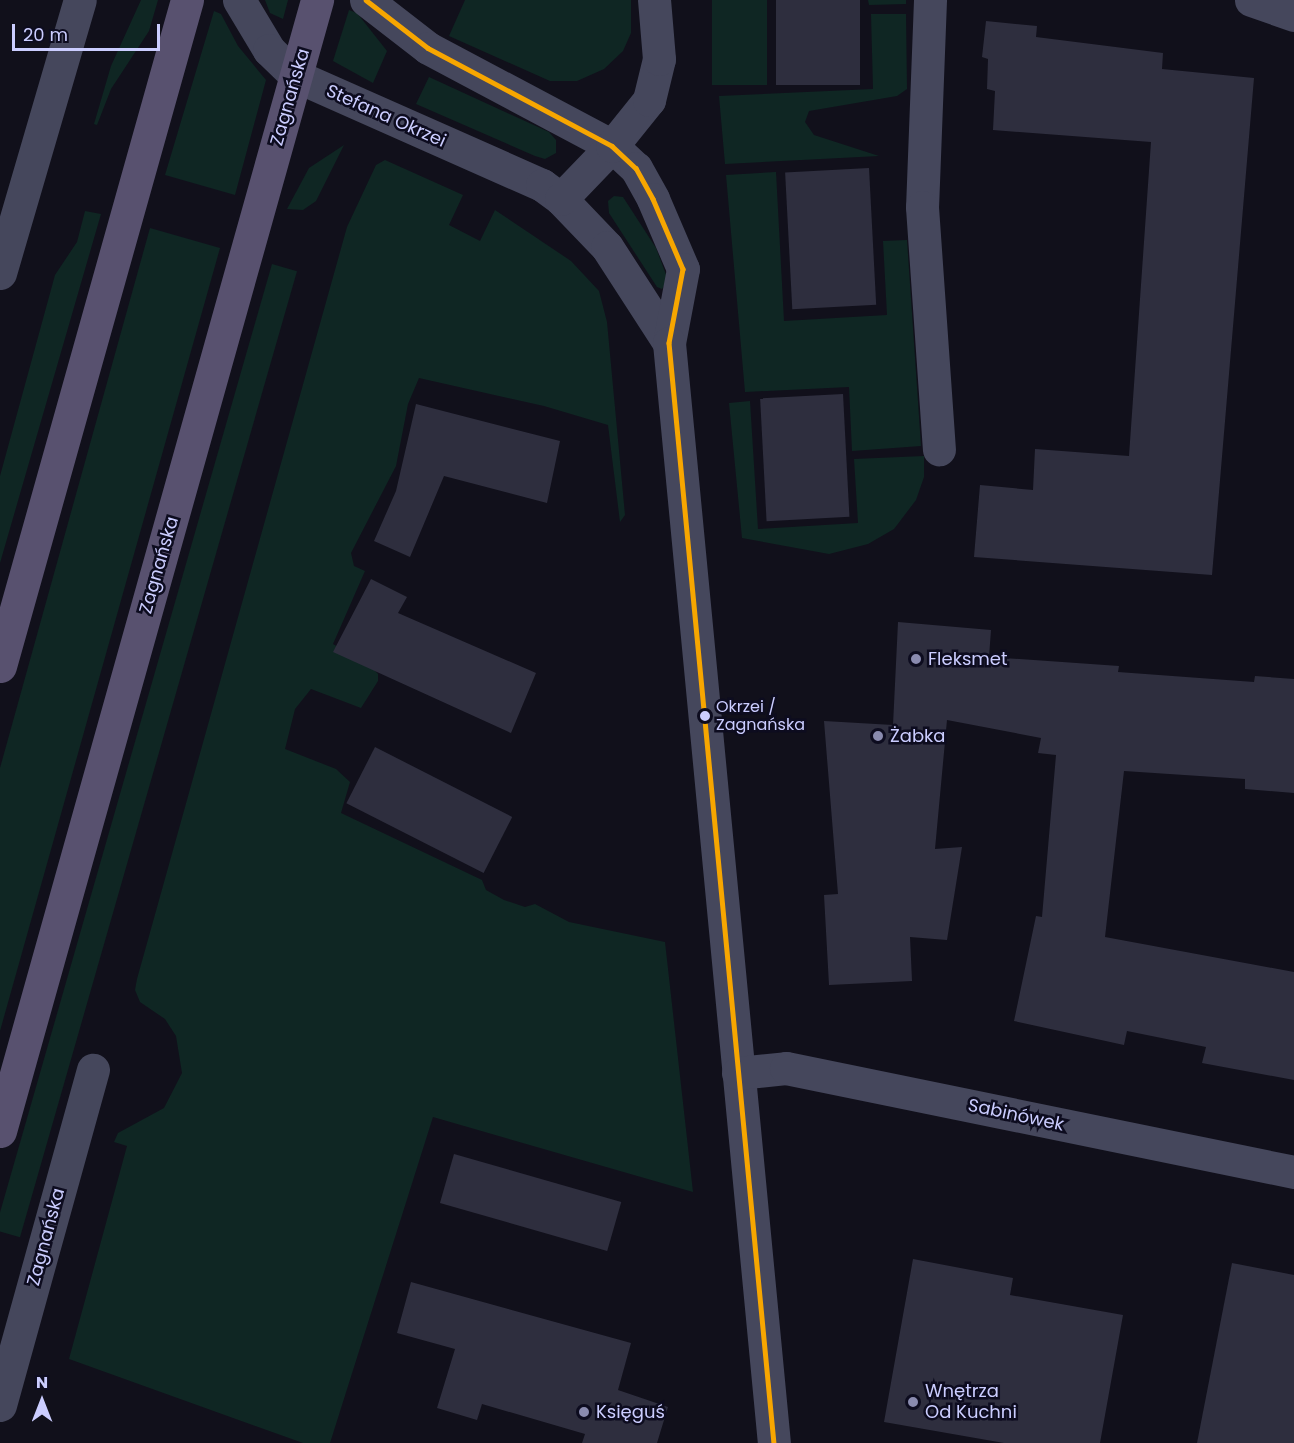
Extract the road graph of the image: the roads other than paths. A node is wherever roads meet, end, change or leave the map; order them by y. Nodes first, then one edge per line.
1 (80, 0) edge
2 (187, 0) edge
3 (239, 0) edge
4 (317, 0) edge
5 (366, 0) edge
6 (654, 0) edge
7 (930, 0) edge
8 (1251, 0) edge
9 (1294, 15) edge
10 (296, 76) junction
11 (612, 146) junction
12 (561, 199) junction
13 (0, 273) edge
14 (669, 343) junction
15 (939, 449) dead end
16 (0, 666) edge
17 (93, 1070) dead end
18 (738, 1072) junction
19 (0, 1131) edge
20 (1294, 1172) edge
21 (0, 1405) edge
22 (774, 1443) edge

1 - 13 street
2 - 16 main road
3 - 10 street, Stefana Okrzei
4 - 10 main road, Zagnańska
5 - 11 street, Stefana Okrzei
6 - 11 street
7 - 15 street
8 - 9 street
10 - 12 street, Stefana Okrzei
10 - 19 main road, Zagnańska
11 - 12 street
11 - 14 street, Stefana Okrzei
12 - 14 street, Stefana Okrzei
14 - 18 street, Stefana Okrzei
17 - 21 street, Zagnańska
18 - 20 street, Sabinówek
18 - 22 street, Stefana Okrzei

